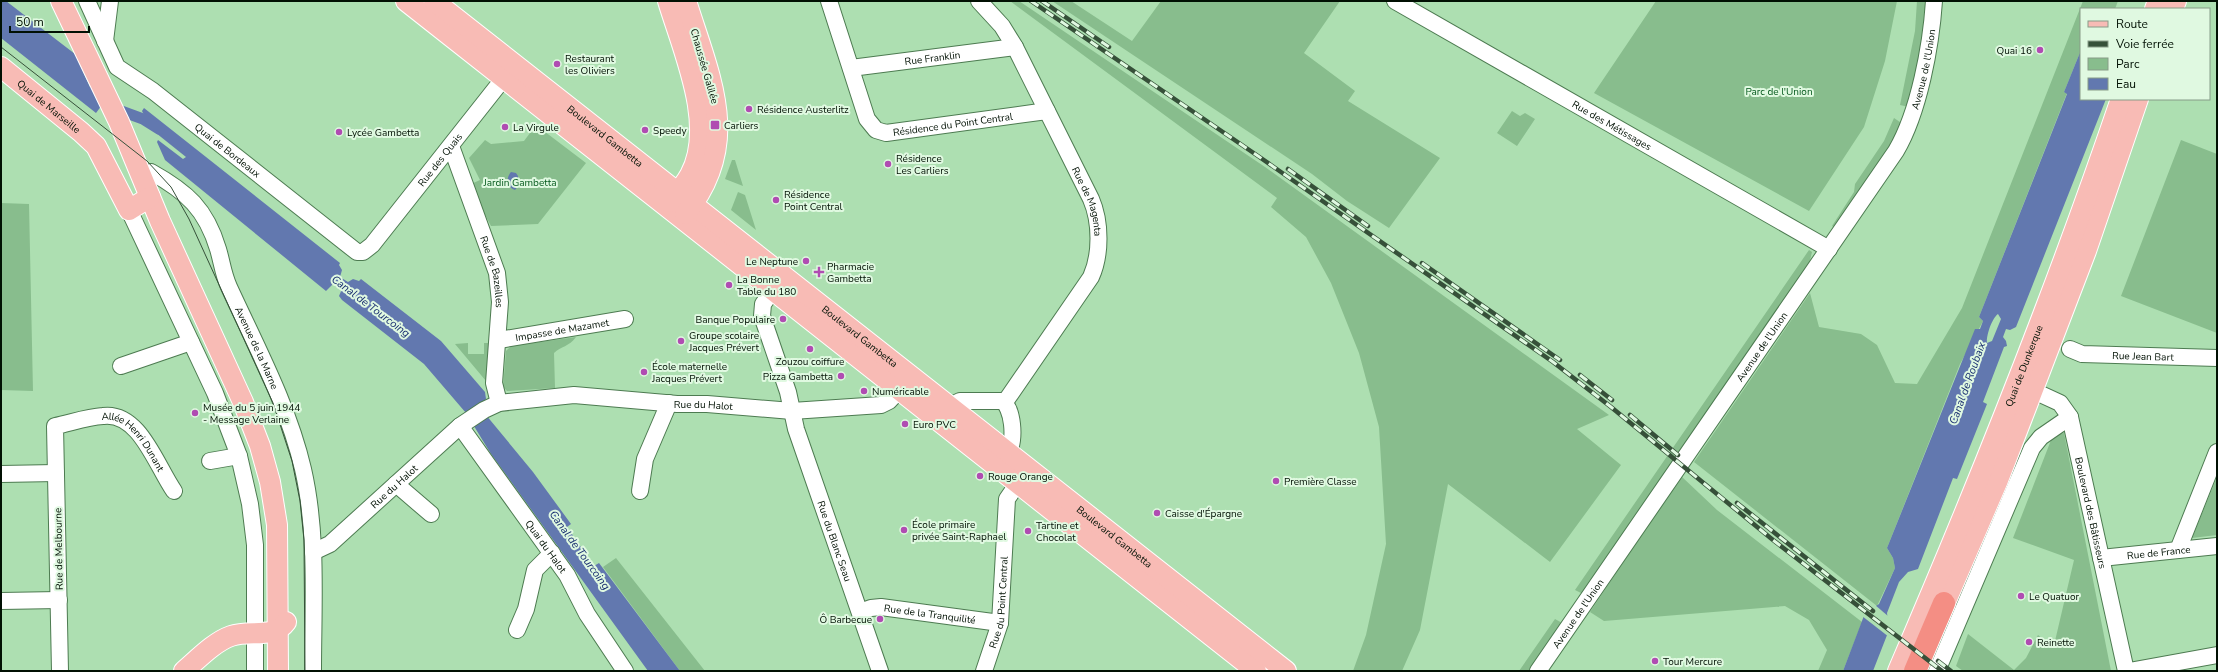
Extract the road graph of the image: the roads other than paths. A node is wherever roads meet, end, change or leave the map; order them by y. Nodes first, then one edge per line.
1 (61, 1) edge
2 (71, 1) edge
3 (87, 1) edge
4 (110, 1) edge
5 (406, 1) edge
6 (434, 1) edge
7 (668, 1) edge
8 (686, 1) edge
9 (830, 1) edge
10 (979, 1) edge
11 (1395, 1) edge
12 (1934, 1) edge
13 (1413, 5) edge
14 (105, 41) junction
15 (1015, 47) junction
16 (1, 67) edge
17 (851, 68) junction
18 (510, 71) junction
19 (112, 96) junction
20 (2121, 100) edge
21 (2138, 100) edge
22 (1047, 111) junction
23 (126, 127) junction
24 (451, 146) junction
25 (151, 172) junction
26 (180, 190) junction
27 (155, 194) junction
28 (672, 199) junction
29 (129, 210) junction
30 (688, 211) junction
31 (1829, 249) junction
32 (360, 252) joint
33 (777, 281) junction
34 (625, 319) dead end
35 (499, 340) junction
36 (191, 342) junction
37 (2070, 349) dead end
38 (2217, 358) edge
39 (121, 366) dead end
40 (906, 383) junction
41 (2025, 387) junction
42 (1005, 402) junction
43 (499, 403) junction
44 (668, 403) junction
45 (950, 406) junction
46 (792, 411) junction
47 (2070, 417) junction
48 (472, 418) junction
49 (55, 426) joint
50 (1008, 452) junction
51 (2217, 452) edge
52 (239, 456) junction
53 (210, 461) dead end
54 (56, 473) junction
55 (1, 474) edge
56 (1023, 475) junction
57 (396, 484) junction
58 (640, 490) dead end
59 (174, 491) dead end
60 (431, 514) dead end
61 (2217, 546) edge
62 (2178, 550) junction
63 (313, 552) junction
64 (552, 553) junction
65 (2101, 558) junction
66 (59, 600) junction
67 (1, 601) edge
68 (1944, 603) junction
69 (860, 612) junction
70 (1000, 623) junction
71 (283, 626) junction
72 (1916, 629) junction
73 (517, 630) dead end
74 (255, 633) junction
75 (2217, 655) edge
76 (60, 671) edge
77 (184, 671) edge
78 (255, 671) edge
79 (278, 671) edge
80 (288, 671) edge
81 (313, 671) edge
82 (625, 671) edge
83 (880, 671) edge
84 (984, 671) edge
85 (1256, 671) edge
86 (1286, 671) edge
87 (1538, 671) edge
88 (1898, 671) edge
89 (1902, 671) edge
90 (1915, 671) edge
91 (1918, 671) edge
92 (1937, 671) edge
93 (2126, 671) edge
94 (2129, 671) edge

1 - 19 main road
2 - 19 main road
3 - 14 street, Quai de Bordeaux
4 - 14 street
5 - 18 main road, Boulevard Gambetta
6 - 18 main road, Boulevard Gambetta
7 - 28 main road, Chaussée Galilée
8 - 30 main road, Chaussée Galilée
9 - 17 street, Résidence du Point Central
10 - 15 street, Rue de Magenta
11 - 13 street, Rue des Métissages
12 - 31 street, Avenue de l'Union
13 - 31 street, Rue des Métissages
14 - 32 street, Quai de Bordeaux
15 - 17 street, Rue Franklin
15 - 22 street, Rue de Magenta
16 - 29 main road, Quai de Marseille
17 - 22 street, Résidence du Point Central
18 - 24 street, Rue des Quais
18 - 28 main road, Boulevard Gambetta
19 - 23 main road
20 - 41 main road, Quai de Dunkerque
21 - 41 main road, Quai de Dunkerque
22 - 42 street, Rue de Magenta
23 - 25 main road
23 - 27 main road
24 - 32 street, Rue des Quais
24 - 35 street, Rue de Bazeilles
25 - 26 street, Avenue de la Marne
25 - 27 main road
26 - 27 street
26 - 63 street, Avenue de la Marne
27 - 29 main road
27 - 71 main road
28 - 30 main road, Boulevard Gambetta
29 - 36 street
30 - 33 main road, Boulevard Gambetta
31 - 87 street, Avenue de l'Union
33 - 40 main road, Boulevard Gambetta
33 - 46 street, Rue du Blanc Seau
34 - 35 street, Impasse de Mazamet
35 - 43 street, Rue de Bazeilles
36 - 39 street
36 - 52 street
37 - 38 street, Rue Jean Bart
40 - 45 main road, Boulevard Gambetta
40 - 46 street, Rue du Halot
40 - 56 main road, Boulevard Gambetta
41 - 47 street, Boulevard des Bâtisseurs
41 - 68 main road, Quai de Dunkerque
41 - 72 main road, Quai de Dunkerque
42 - 45 street
42 - 50 street
43 - 44 street, Rue du Halot
43 - 48 street, Rue du Halot
44 - 46 street, Rue du Halot
44 - 58 street
45 - 50 main road, Boulevard Gambetta
46 - 69 street, Rue du Blanc Seau
47 - 65 street, Boulevard des Bâtisseurs
47 - 92 street
48 - 57 street, Rue du Halot
48 - 64 street, Quai du Halot
49 - 54 street, Rue de Melbourne
49 - 59 street, Allée Henri Dunant
50 - 56 main road, Boulevard Gambetta
51 - 62 street
52 - 53 street
52 - 74 street
54 - 55 street
54 - 66 street, Rue de Melbourne
56 - 70 street, Rue du Point Central
56 - 85 main road, Boulevard Gambetta
56 - 86 main road, Boulevard Gambetta
57 - 60 street
57 - 63 street, Rue du Halot
61 - 62 street, Rue de France
62 - 65 street, Rue de France
63 - 81 street, Avenue de la Marne
64 - 73 street
64 - 82 street, Quai du Halot
65 - 93 street, Boulevard des Bâtisseurs
66 - 67 street
66 - 76 street, Rue de Melbourne
68 - 90 highway
68 - 91 main road, Quai de Dunkerque
69 - 70 street, Rue de la Tranquilité
69 - 83 street, Rue du Blanc Seau
70 - 84 street, Rue du Point Central
71 - 74 main road
71 - 79 main road
71 - 80 main road
72 - 88 main road, Quai de Dunkerque
72 - 89 highway
74 - 77 main road
74 - 78 street
75 - 94 street

